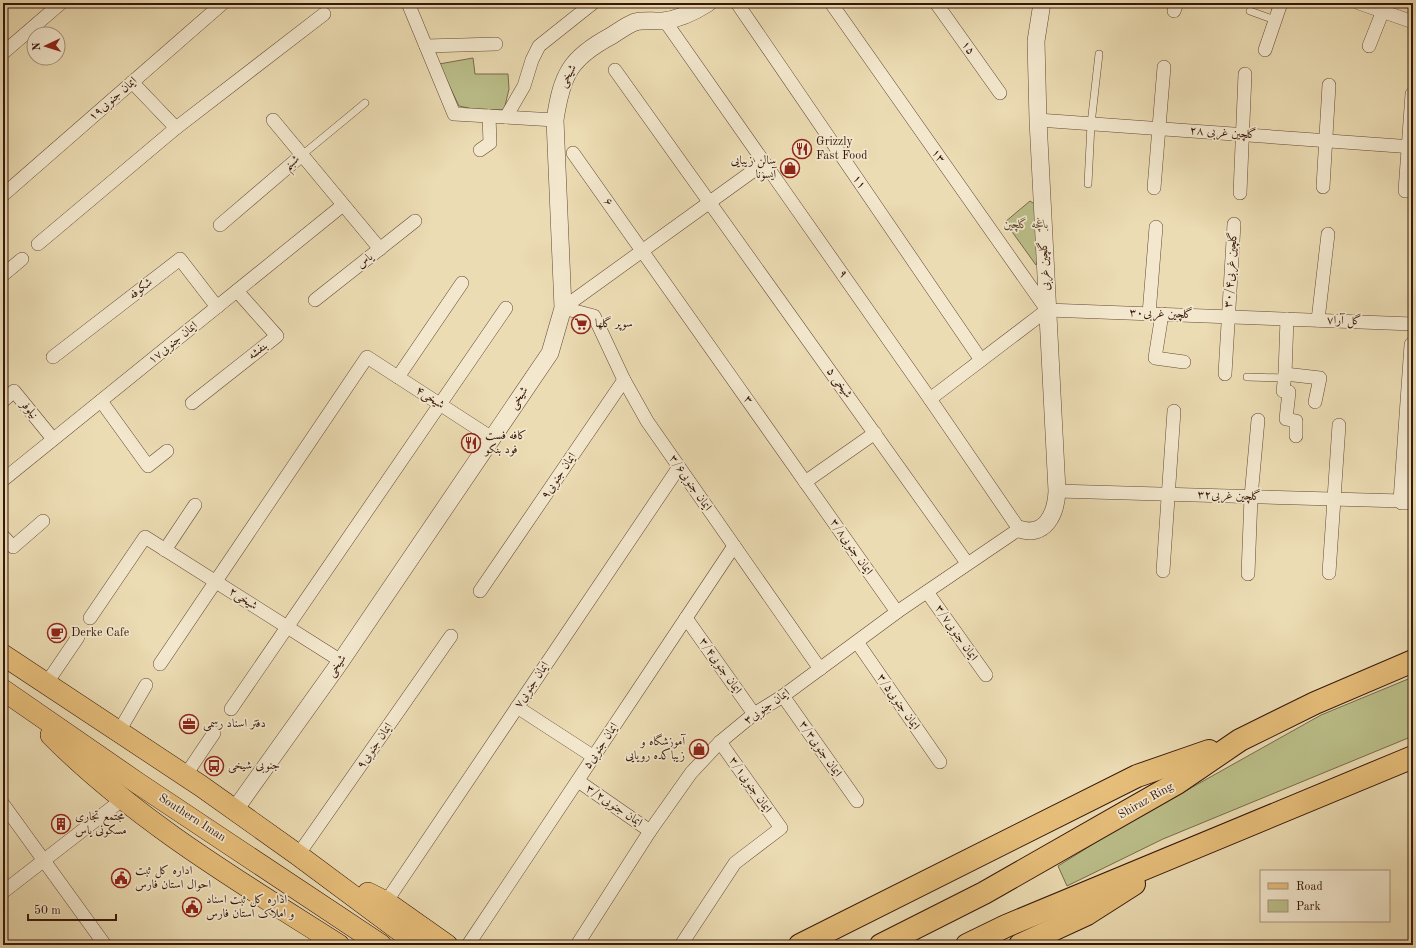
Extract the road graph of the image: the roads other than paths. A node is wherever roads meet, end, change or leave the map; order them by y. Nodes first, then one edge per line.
1 (61, 3) edge
2 (223, 3) edge
3 (408, 3) edge
4 (593, 3) edge
5 (708, 3) edge
6 (737, 3) edge
7 (831, 3) edge
8 (936, 3) edge
9 (1281, 3) edge
10 (1359, 3) edge
11 (1040, 4) edge
12 (1384, 7) edge
13 (1250, 10) dead end
14 (324, 14) dead end
15 (1276, 20) junction
16 (665, 21) junction
17 (1413, 22) edge
18 (496, 44) dead end
19 (426, 46) junction
20 (1369, 46) dead end
21 (1265, 50) dead end
22 (3, 53) edge
23 (1099, 54) dead end
24 (1164, 67) dead end
25 (615, 70) dead end
26 (1245, 74) dead end
27 (132, 82) junction
28 (1329, 85) dead end
29 (1000, 93) dead end
30 (1412, 94) dead end
31 (365, 102) dead end
32 (489, 116) junction
33 (506, 117) junction
34 (273, 120) dead end
35 (555, 120) junction
36 (1038, 120) junction
37 (1091, 124) junction
38 (176, 128) junction
39 (1158, 129) junction
40 (1242, 135) junction
41 (1326, 141) junction
42 (1411, 147) edge
43 (480, 150) dead end
44 (573, 153) dead end
45 (302, 154) junction
46 (764, 163) junction
47 (1088, 184) dead end
48 (1323, 187) dead end
49 (1154, 188) dead end
50 (1405, 191) dead end
51 (1240, 193) dead end
52 (3, 195) edge
53 (710, 202) junction
54 (343, 205) junction
55 (414, 221) dead end
56 (1234, 224) dead end
57 (220, 226) dead end
58 (1156, 227) dead end
59 (1328, 234) dead end
60 (38, 244) dead end
61 (380, 249) junction
62 (642, 250) junction
63 (22, 259) dead end
64 (3, 275) edge
65 (462, 283) dead end
66 (237, 291) junction
67 (315, 300) dead end
68 (217, 307) junction
69 (506, 308) dead end
70 (563, 308) junction
71 (1047, 310) junction
72 (1149, 314) junction
73 (1162, 314) junction
74 (1228, 317) junction
75 (1281, 319) junction
76 (1318, 320) junction
77 (1413, 324) edge
78 (1413, 345) edge
79 (53, 357) dead end
80 (981, 360) junction
81 (1184, 362) dead end
82 (1225, 374) dead end
83 (1285, 376) junction
84 (398, 377) junction
85 (1247, 377) dead end
86 (624, 380) junction
87 (930, 399) junction
88 (3, 401) edge
89 (101, 401) junction
90 (1315, 402) dead end
91 (192, 403) dead end
92 (440, 404) junction
93 (1174, 411) dead end
94 (1258, 420) dead end
95 (1339, 425) dead end
96 (875, 433) junction
97 (1296, 436) dead end
98 (492, 438) junction
99 (53, 440) junction
100 (167, 451) dead end
101 (679, 467) junction
102 (3, 480) edge
103 (805, 482) junction
104 (1167, 495) junction
105 (1251, 497) junction
106 (1057, 498) junction
107 (1334, 499) junction
108 (1408, 501) edge
109 (195, 505) dead end
110 (43, 521) dead end
111 (1019, 529) junction
112 (3, 536) edge
113 (734, 546) junction
114 (165, 550) junction
115 (968, 563) junction
116 (1163, 571) dead end
117 (1329, 573) dead end
118 (1248, 574) dead end
119 (216, 581) junction
120 (480, 591) dead end
121 (927, 592) junction
122 (897, 612) junction
123 (90, 618) dead end
124 (686, 618) junction
125 (287, 627) junction
126 (451, 636) dead end
127 (78, 637) dead end
128 (857, 642) junction
129 (3, 655) edge
130 (341, 661) junction
131 (1413, 661) edge
132 (160, 664) dead end
133 (820, 669) junction
134 (986, 674) dead end
135 (46, 684) junction
136 (146, 685) dead end
137 (10, 695) edge
138 (783, 696) junction
139 (517, 707) junction
140 (231, 710) dead end
141 (754, 714) junction
142 (118, 733) junction
143 (214, 733) dead end
144 (1240, 740) junction
145 (720, 742) junction
146 (594, 757) junction
147 (1413, 757) edge
148 (940, 762) dead end
149 (185, 776) junction
150 (578, 781) junction
151 (123, 799) junction
152 (857, 801) dead end
153 (3, 804) edge
154 (234, 811) junction
155 (650, 831) junction
156 (298, 855) junction
157 (1178, 855) junction
158 (43, 861) junction
159 (3, 892) edge
160 (386, 902) junction
161 (105, 945) edge
162 (339, 945) edge
163 (381, 945) edge
164 (419, 945) edge
165 (447, 945) edge
166 (468, 945) edge
167 (577, 945) edge
168 (681, 945) edge
169 (800, 945) edge
170 (881, 945) edge
171 (967, 945) edge
172 (1020, 945) edge

1 - 22 street
2 - 27 street, ایمان جنوبی۱۹
3 - 19 street
4 - 33 street
5 - 16 street, شیخی
6 - 80 street, ۱۱
7 - 71 street, ۱۳
8 - 29 street, ۱۵
9 - 15 street
10 - 12 street
11 - 36 street, گلچین غربی
12 - 17 street
12 - 20 street
13 - 15 lane
14 - 38 street
15 - 21 street
16 - 35 street, شیخی
16 - 46 street, ۹
18 - 19 street
19 - 32 street
23 - 37 lane
24 - 39 street
25 - 53 street, شیخی ۵
26 - 40 street
27 - 38 street
27 - 52 street, ایمان جنوبی۱۹
28 - 41 street
30 - 42 street
31 - 45 lane, شبنم
32 - 33 street
32 - 43 street
33 - 35 street
34 - 45 street
35 - 70 street, شیخی
36 - 37 street, گلچین غربی ۲۸
36 - 71 street, گلچین غربی
37 - 39 street, گلچین غربی ۲۸
37 - 47 lane
38 - 60 street
39 - 40 street, گلچین غربی ۲۸
39 - 49 street
40 - 41 street, گلچین غربی ۲۸
40 - 51 street
41 - 42 street, گلچین غربی ۲۸
41 - 48 street
42 - 50 street
44 - 62 street, ۶
45 - 54 street
45 - 57 street, شبنم
46 - 53 street
46 - 87 street, ۹
53 - 62 street
53 - 96 street, شیخی ۵
54 - 61 street
54 - 66 street, ایمان جنوبی۱۷
55 - 61 street, یاس
56 - 74 street, گلچین غربی۳۰/۴
58 - 72 street
59 - 76 street
61 - 67 street, یاس
62 - 70 street
62 - 103 street, ۳
63 - 64 street
65 - 84 street
66 - 68 street, ایمان جنوبی۱۷
66 - 91 street, بنفشه
68 - 79 street, شکوفه
68 - 89 street, ایمان جنوبی۱۷
69 - 92 street
70 - 86 street, ایمان جنوبی۳/۶
70 - 98 street, شیخی
71 - 72 street, گلچین غربی۳۰
71 - 80 street
71 - 106 street, گلچین غربی
72 - 73 street, گلچین غربی۳۰
73 - 74 street, گلچین غربی۳۰
73 - 81 street
74 - 75 street, گلچین غربی۳۰
74 - 82 street, گلچین غربی۳۰/۴
75 - 76 street, گل آرا۷
75 - 83 street
76 - 77 street, گل آرا۷
78 - 108 street
80 - 87 street
83 - 85 lane
83 - 90 street
83 - 97 street
84 - 92 street, شیخی۴
84 - 119 street, شیخی۴
86 - 101 street, ایمان جنوبی۳/۶
86 - 120 street, ایمان جنوبی۹
87 - 111 street, ۹
88 - 99 street, نیلوفر
89 - 99 street, ایمان جنوبی۱۷
89 - 100 street
92 - 98 street, شیخی۴
92 - 125 street
93 - 104 street
94 - 105 street
95 - 107 street
96 - 103 street
96 - 115 street, شیخی ۵
98 - 130 street, شیخی
99 - 102 street, ایمان جنوبی۱۷
101 - 113 street, ایمان جنوبی۳/۶
101 - 139 street, ایمان جنوبی۷
103 - 122 street, ایمان جنوبی۳/۸
104 - 105 street, گلچین غربی۳۲
104 - 106 street, گلچین غربی۳۲
104 - 116 street
105 - 107 street, گلچین غربی۳۲
105 - 118 street
106 - 111 street
107 - 108 street, گلچین غربی۳۲
107 - 117 street
109 - 114 street
110 - 112 street
111 - 115 street, ایمان جنوبی۳
113 - 124 street, ایمان جنوبی۵
113 - 133 street, ایمان جنوبی۳/۶
114 - 119 street, شیخی۲
114 - 123 street, شیخی۲
115 - 121 street, ایمان جنوبی۳
119 - 125 street, شیخی۲
119 - 132 street
121 - 122 street, ایمان جنوبی۳
121 - 134 street, ایمان جنوبی۳/۷
122 - 128 street, ایمان جنوبی۳
124 - 141 street, ایمان جنوبی۳/۴
124 - 146 street, ایمان جنوبی۵
125 - 130 street, شیخی۲
125 - 140 street
126 - 156 street, ایمان جنوبی۹
127 - 135 street
128 - 133 street, ایمان جنوبی۳
128 - 148 street, ایمان جنوبی۳/۵
129 - 135 main road
130 - 154 street, شیخی
131 - 144 highway, Shiraz Ring
133 - 138 street, ایمان جنوبی۳
135 - 142 main road
136 - 142 street
137 - 151 main road
137 - 163 main road, Southern Iman
138 - 141 street, ایمان جنوبی۳
138 - 152 street, ایمان جنوبی۳/۳
139 - 146 street
139 - 160 street, ایمان جنوبی۷
141 - 145 street, ایمان جنوبی۳
142 - 149 main road
143 - 149 street
144 - 169 highway
144 - 170 highway, Shiraz Ring
145 - 155 street, ایمان جنوبی۳
145 - 168 street, ایمان جنوبی۳/۱
146 - 150 street, ایمان جنوبی۵
147 - 157 highway
149 - 154 main road
150 - 155 street, ایمان جنوبی۳/۲
150 - 166 street, ایمان جنوبی۵
151 - 158 street
151 - 162 main road
153 - 158 street
154 - 156 main road
155 - 167 street, ایمان جنوبی۳
156 - 160 main road
156 - 164 main road
157 - 171 highway
157 - 172 highway
158 - 159 street
158 - 161 street
160 - 165 main road

